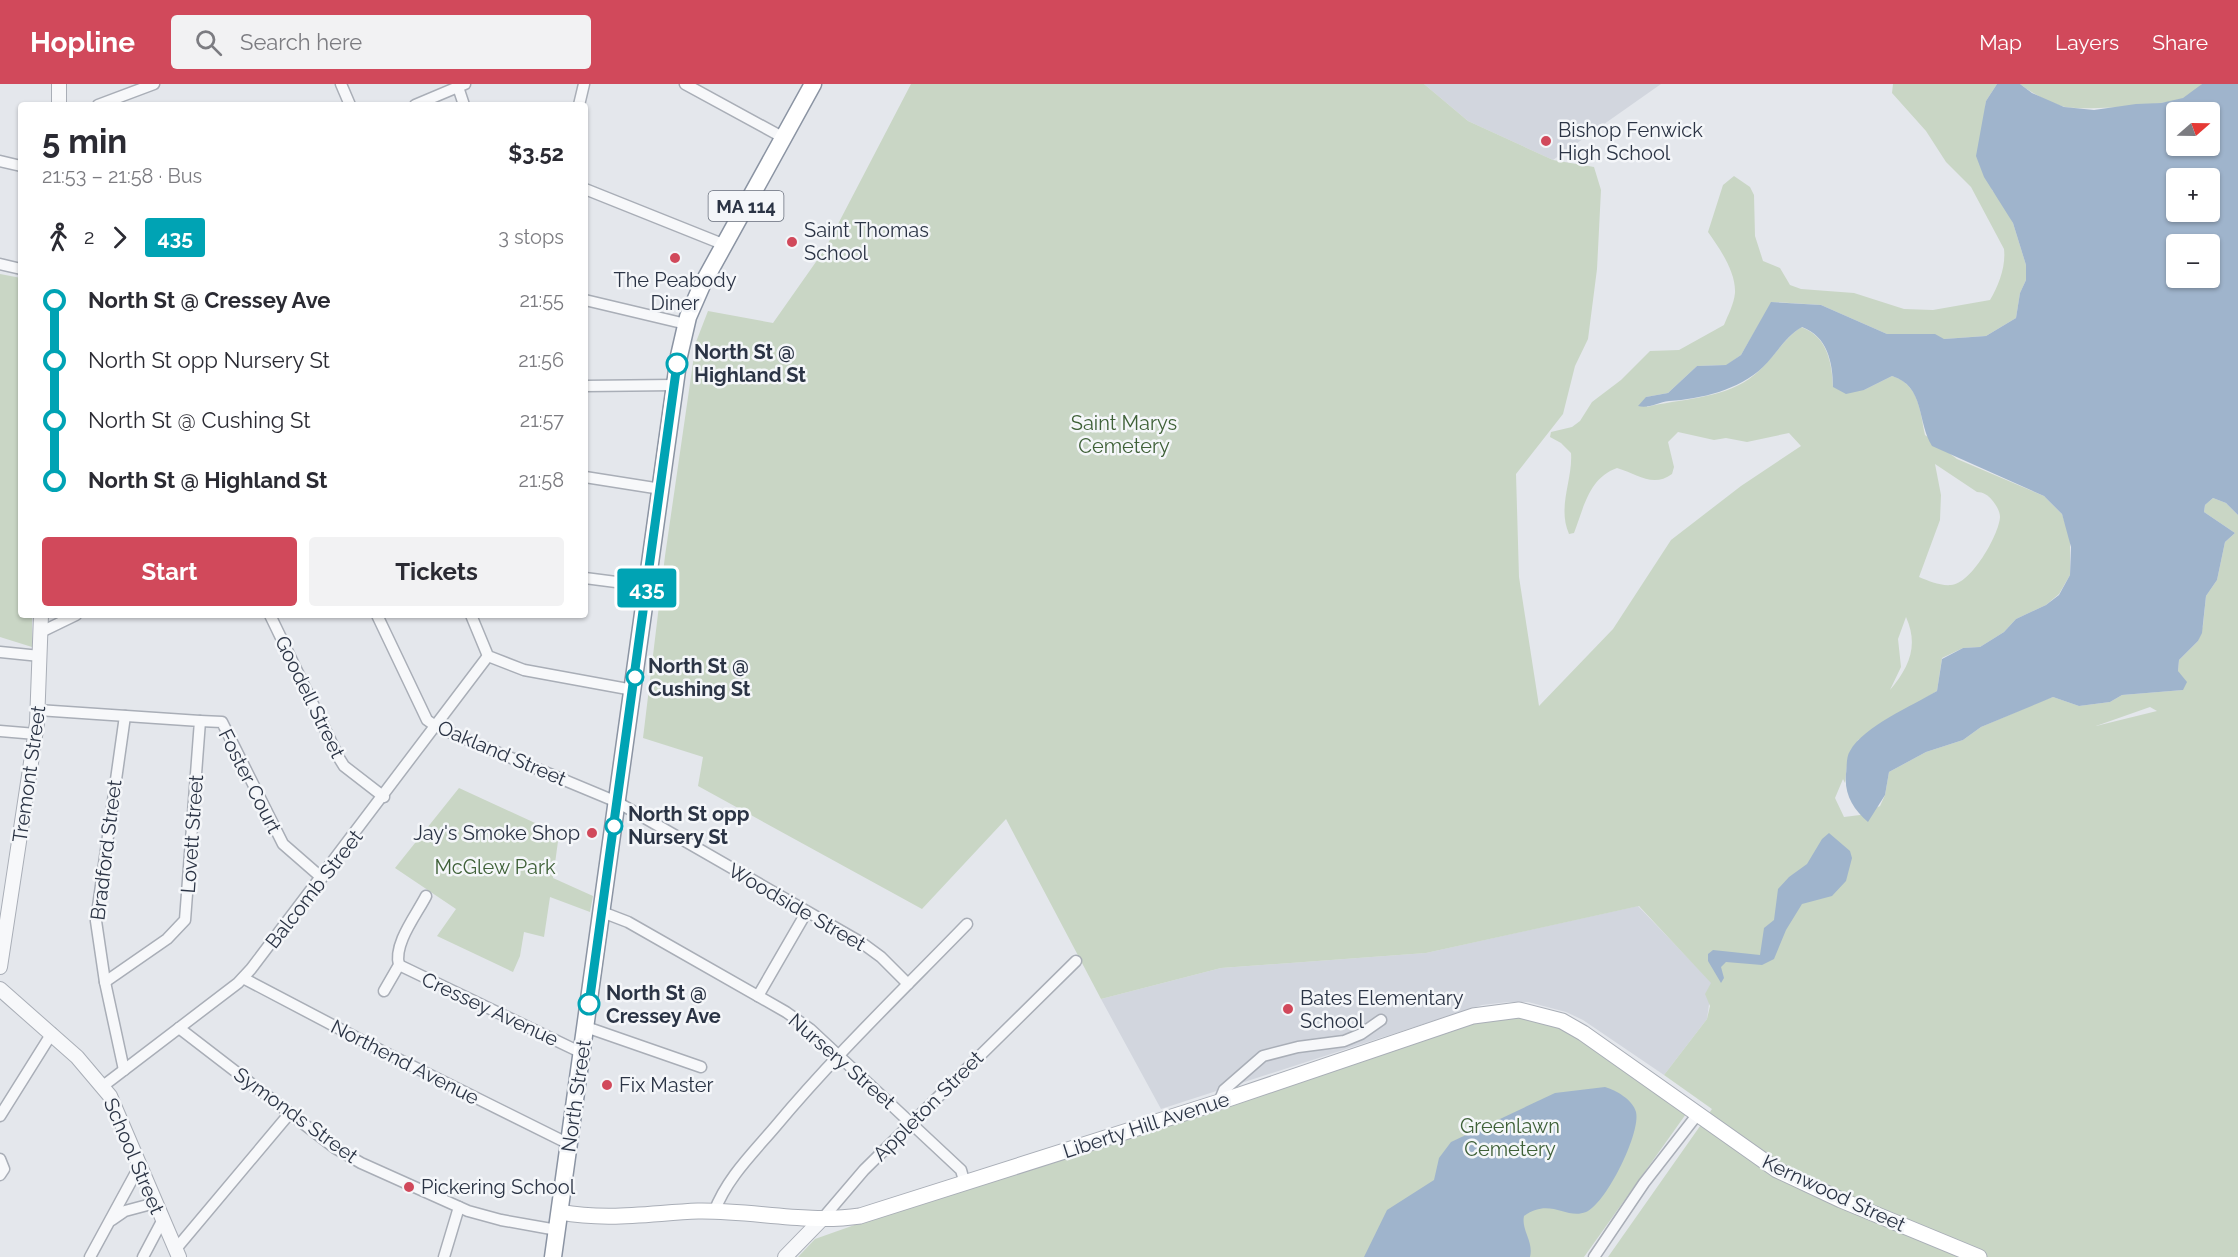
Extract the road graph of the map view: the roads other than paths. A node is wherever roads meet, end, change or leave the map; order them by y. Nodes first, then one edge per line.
1 (59, 84) edge
2 (154, 84) edge
3 (341, 84) edge
4 (584, 84) edge
5 (685, 84) edge
6 (813, 84) edge
7 (460, 85) edge
8 (59, 102) edge
9 (106, 102) edge
10 (349, 102) edge
11 (422, 102) edge
12 (463, 102) edge
13 (580, 102) edge
14 (784, 138) junction
15 (0, 161) edge
16 (18, 165) edge
17 (588, 190) edge
18 (725, 245) junction
19 (0, 264) edge
20 (18, 268) edge
21 (588, 301) edge
22 (685, 327) junction
23 (675, 385) junction
24 (588, 386) edge
25 (588, 477) edge
26 (661, 489) junction
27 (588, 578) edge
28 (647, 586) junction
29 (40, 618) edge
30 (70, 618) edge
31 (271, 618) edge
32 (378, 618) edge
33 (472, 618) edge
34 (40, 632) junction
35 (0, 652) edge
36 (40, 656) junction
37 (488, 656) junction
38 (633, 690) junction
39 (38, 710) junction
40 (125, 716) junction
41 (200, 720) junction
42 (437, 727) junction
43 (0, 731) edge
44 (36, 734) junction
45 (384, 797) junction
46 (617, 802) junction
47 (322, 878) junction
48 (426, 896) dead end
49 (602, 912) junction
50 (806, 913) junction
51 (3, 922) edge
52 (967, 924) dead end
53 (1076, 961) dead end
54 (399, 965) junction
55 (0, 967) edge
56 (243, 978) junction
57 (105, 982) junction
58 (908, 984) junction
59 (0, 989) edge
60 (384, 991) dead end
61 (758, 996) junction
62 (1381, 1020) dead end
63 (586, 1027) junction
64 (179, 1028) junction
65 (52, 1034) junction
66 (582, 1053) junction
67 (838, 1055) junction
68 (701, 1067) dead end
69 (124, 1070) junction
70 (103, 1086) junction
71 (1219, 1102) junction
72 (290, 1113) junction
73 (1697, 1115) junction
74 (0, 1116) edge
75 (912, 1121) junction
76 (569, 1144) junction
77 (140, 1165) junction
78 (965, 1184) junction
79 (155, 1203) junction
80 (459, 1207) junction
81 (560, 1212) junction
82 (714, 1212) junction
83 (823, 1218) junction
84 (162, 1221) junction
85 (110, 1222) junction
86 (557, 1230) junction
87 (177, 1254) edge
88 (90, 1257) edge
89 (143, 1257) edge
90 (444, 1257) edge
91 (553, 1257) edge
92 (785, 1257) edge
93 (1594, 1257) edge
94 (1978, 1257) edge

1 - 8 street
2 - 9 street
3 - 10 street
4 - 13 street
5 - 14 street
6 - 14 highway, MA 114
7 - 11 street
7 - 12 street
14 - 18 highway, MA 114
15 - 16 street
17 - 18 street
18 - 22 highway, MA 114
19 - 20 street
21 - 22 street
22 - 23 highway, North Street / MA 114
23 - 24 street
23 - 26 highway, North Street / MA 114
25 - 26 street
26 - 28 highway, North Street / MA 114
27 - 28 street
28 - 38 highway, North Street / MA 114
29 - 34 street, Tremont Street
30 - 34 street
31 - 45 street, Goodell Street
32 - 42 street, Oakland Street
33 - 37 street
34 - 36 street, Tremont Street
35 - 36 street
36 - 39 street, Tremont Street
37 - 38 street
37 - 42 street, Balcomb Street
38 - 46 highway, North Street / MA 114
39 - 40 street
39 - 44 street, Tremont Street
40 - 41 street
40 - 57 street, Bradford Street
41 - 47 street, Foster Court
41 - 57 street, Lovett Street
42 - 45 street, Balcomb Street
42 - 46 street, Oakland Street
43 - 44 street
44 - 51 street, Tremont Street
45 - 47 street, Balcomb Street
46 - 49 highway, North Street / MA 114
46 - 50 street, Woodside Street
47 - 56 street, Balcomb Street
48 - 54 street
49 - 61 street, Nursery Street
49 - 63 highway, North Street / MA 114
50 - 58 street, Woodside Street
50 - 61 street
51 - 55 street, Tremont Street
52 - 58 street
53 - 75 street, Appleton Street
54 - 60 street
54 - 66 street, Cressey Avenue
56 - 64 street, Balcomb Street
56 - 76 street, Northend Avenue
57 - 69 street, Bradford Street
58 - 67 street
59 - 65 street, School Street
61 - 67 street, Nursery Street
62 - 71 street
63 - 66 highway, North Street / MA 114
63 - 68 street
64 - 69 street, Balcomb Street
64 - 72 street, Symonds Street
65 - 70 street, School Street
65 - 74 street
66 - 76 highway, North Street / MA 114
67 - 75 street, Nursery Street
67 - 82 street
69 - 70 street, Balcomb Street
70 - 77 street, School Street
71 - 73 main road, Liberty Hill Avenue
71 - 78 main road, Liberty Hill Avenue
72 - 80 street, Symonds Street
72 - 87 street
73 - 93 street
73 - 94 main road, Kernwood Street
75 - 78 street, Nursery Street
75 - 83 street, Appleton Street
76 - 81 highway, North Street / MA 114
77 - 79 street, School Street
77 - 85 street
78 - 83 main road, Liberty Hill Avenue
79 - 84 street, School Street
79 - 85 street
80 - 86 street, Symonds Street
80 - 90 street
81 - 82 main road, Liberty Hill Avenue
81 - 86 highway, North Street / MA 114
82 - 83 main road, Liberty Hill Avenue
83 - 92 street, Appleton Street
84 - 87 street, School Street
84 - 89 street
85 - 88 street
86 - 91 highway, North Street / MA 114

